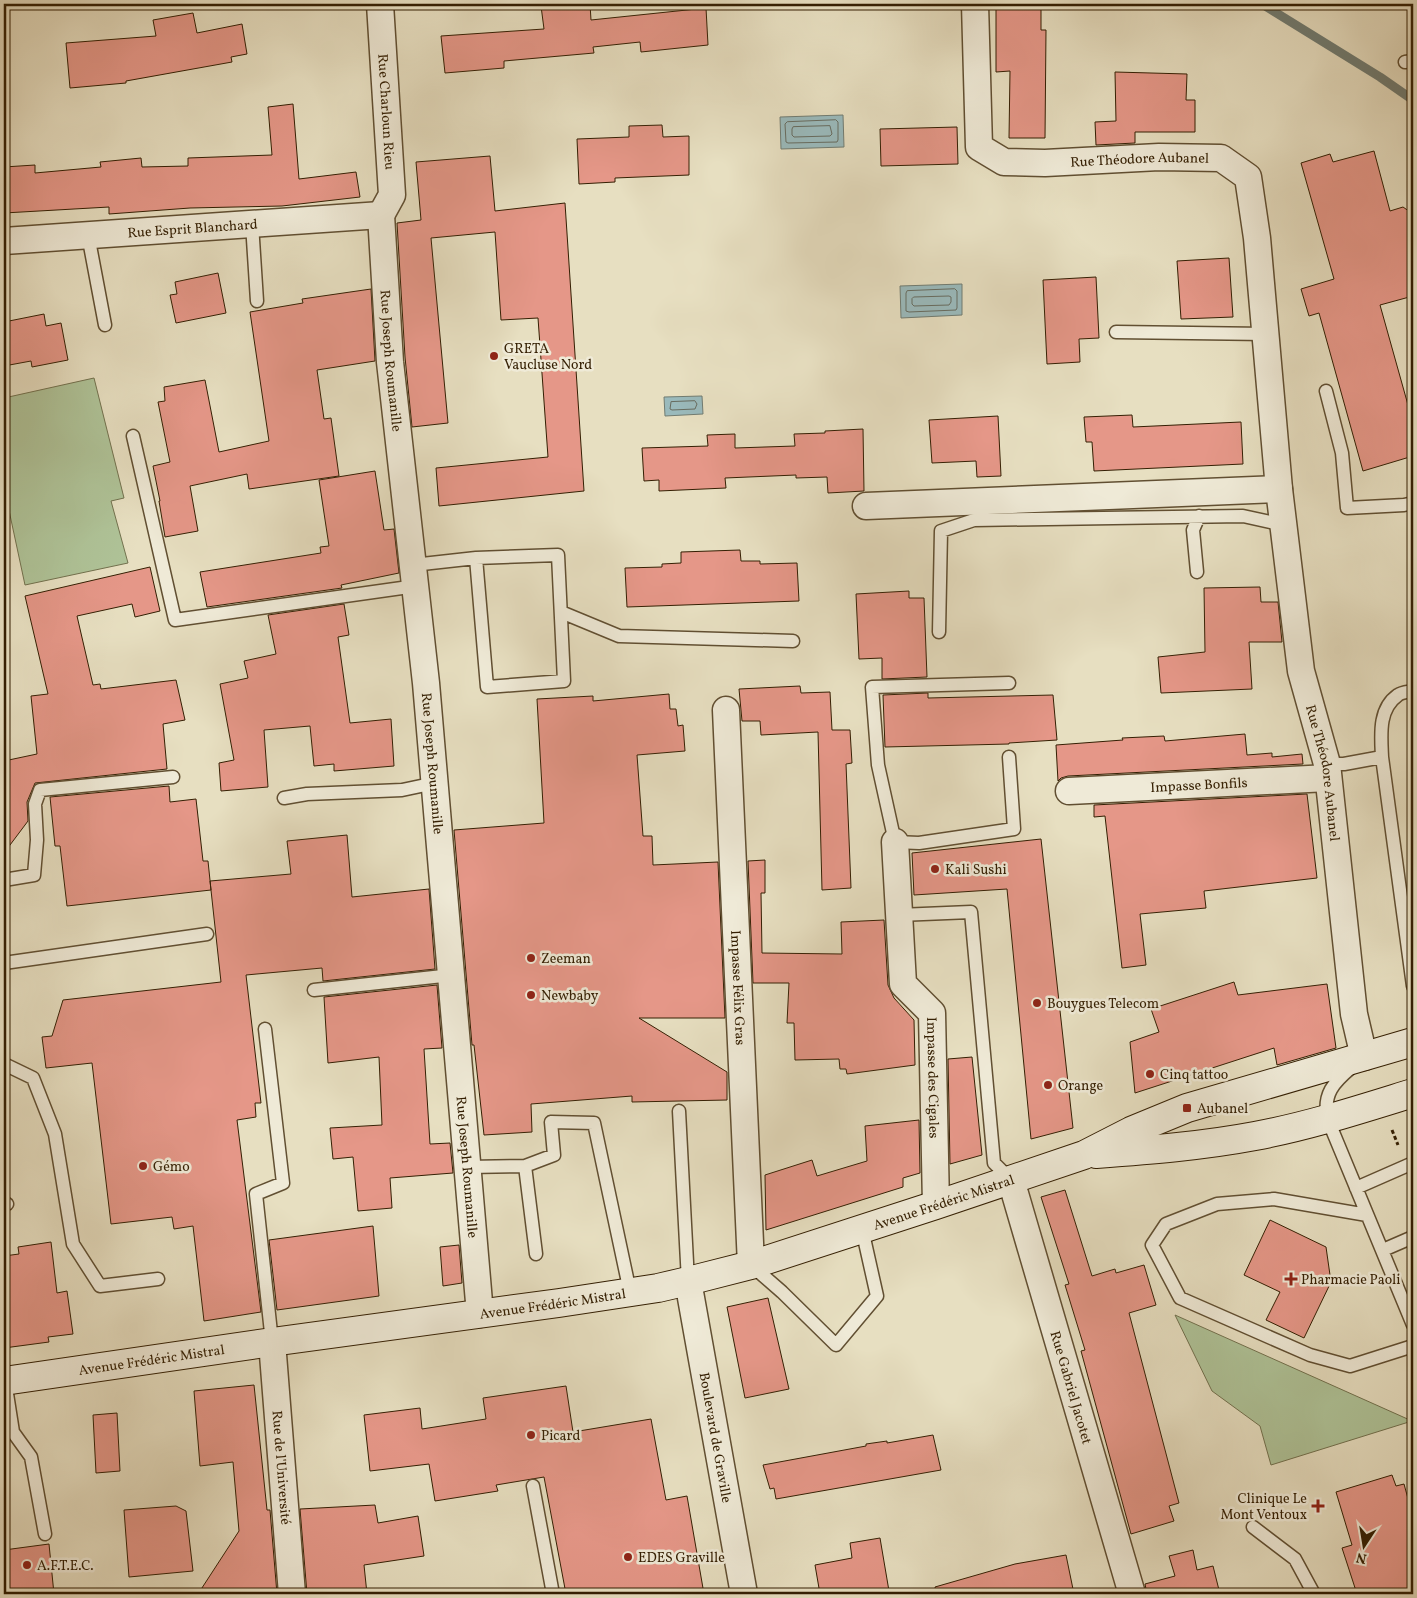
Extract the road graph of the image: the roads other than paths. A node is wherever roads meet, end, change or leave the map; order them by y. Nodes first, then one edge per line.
1 (380, 4) edge
2 (975, 4) edge
3 (381, 215) junction
4 (252, 224) junction
5 (88, 235) junction
6 (4, 241) edge
7 (256, 301) dead end
8 (105, 325) dead end
9 (1116, 332) dead end
10 (1266, 334) junction
11 (1326, 390) dead end
12 (133, 436) dead end
13 (1279, 489) junction
14 (1413, 503) edge
15 (866, 506) dead end
16 (1199, 516) junction
17 (1284, 526) junction
18 (476, 558) junction
19 (1197, 572) dead end
20 (414, 575) junction
21 (561, 612) junction
22 (940, 632) dead end
23 (793, 641) dead end
24 (1009, 683) dead end
25 (1413, 691) edge
26 (726, 710) dead end
27 (1009, 756) dead end
28 (1382, 757) junction
29 (1328, 771) junction
30 (173, 777) dead end
31 (435, 783) junction
32 (1069, 791) dead end
33 (284, 798) dead end
34 (896, 842) junction
35 (4, 880) edge
36 (899, 915) junction
37 (207, 934) dead end
38 (4, 963) edge
39 (452, 975) junction
40 (1413, 986) edge
41 (314, 990) dead end
42 (265, 1029) dead end
43 (1413, 1042) edge
44 (1364, 1057) junction
45 (4, 1064) edge
46 (1413, 1093) edge
47 (679, 1111) dead end
48 (1328, 1120) junction
49 (1084, 1155) junction
50 (1413, 1163) edge
51 (526, 1166) junction
52 (468, 1167) junction
53 (1011, 1180) junction
54 (1356, 1188) junction
55 (936, 1205) junction
56 (1367, 1215) junction
57 (862, 1229) junction
58 (1413, 1237) edge
59 (1383, 1250) junction
60 (536, 1254) dead end
61 (750, 1265) junction
62 (158, 1279) dead end
63 (688, 1281) junction
64 (630, 1292) junction
65 (1410, 1310) edge
66 (480, 1314) junction
67 (1413, 1325) edge
68 (272, 1342) junction
69 (1413, 1346) edge
70 (4, 1381) edge
71 (533, 1486) dead end
72 (1254, 1527) dead end
73 (46, 1534) dead end
74 (292, 1594) edge
75 (553, 1594) edge
76 (744, 1594) edge
77 (1132, 1594) edge
78 (1314, 1594) edge

1 - 3 street, Rue Charloun Rieu
2 - 10 street, Rue Théodore Aubanel
3 - 4 street, Rue Esprit Blanchard
3 - 20 street, Rue Joseph Roumanille
4 - 5 street, Rue Esprit Blanchard
4 - 7 lane
5 - 6 street, Rue Esprit Blanchard
5 - 8 lane
9 - 10 lane
10 - 13 street, Rue Théodore Aubanel
11 - 14 lane
12 - 20 lane
13 - 15 street
13 - 17 street, Rue Théodore Aubanel
16 - 17 lane
16 - 19 lane
16 - 22 lane
17 - 29 street, Rue Théodore Aubanel
18 - 20 lane
18 - 21 lane
18 - 21 lane
20 - 31 street, Rue Joseph Roumanille
21 - 23 lane
24 - 34 lane
25 - 28 lane
26 - 61 street, Impasse Félix Gras
27 - 34 lane
28 - 29 lane
28 - 40 lane
29 - 32 street, Impasse Bonfils
29 - 44 street, Rue Théodore Aubanel
30 - 35 lane
31 - 33 lane
31 - 39 street, Rue Joseph Roumanille
34 - 36 street, Impasse des Cigales
36 - 53 lane
36 - 55 street, Impasse des Cigales
37 - 38 lane
39 - 41 lane
39 - 52 street, Rue Joseph Roumanille
42 - 68 lane
43 - 44 main road, Avenue Frédéric Mistral
44 - 48 lane
44 - 49 main road, Avenue Frédéric Mistral
45 - 62 lane
46 - 48 main road, Avenue Frédéric Mistral
47 - 63 lane
48 - 49 main road, Avenue Frédéric Mistral
48 - 54 lane
49 - 53 main road, Avenue Frédéric Mistral
50 - 54 lane
51 - 52 lane
51 - 60 lane
51 - 64 lane
52 - 66 street, Rue Joseph Roumanille
53 - 55 main road, Avenue Frédéric Mistral
53 - 77 street, Rue Gabriel Jacotet
54 - 56 lane
55 - 57 main road, Avenue Frédéric Mistral
56 - 59 lane
56 - 69 lane
57 - 61 main road, Avenue Frédéric Mistral
57 - 61 lane
58 - 59 lane
59 - 65 lane
61 - 63 main road, Avenue Frédéric Mistral
63 - 64 main road, Avenue Frédéric Mistral
63 - 76 street, Boulevard de Graville
64 - 66 main road, Avenue Frédéric Mistral
65 - 67 lane
66 - 68 main road, Avenue Frédéric Mistral
68 - 70 main road, Avenue Frédéric Mistral
68 - 74 street, Rue de l'Université
70 - 73 lane
71 - 75 lane
72 - 78 lane

